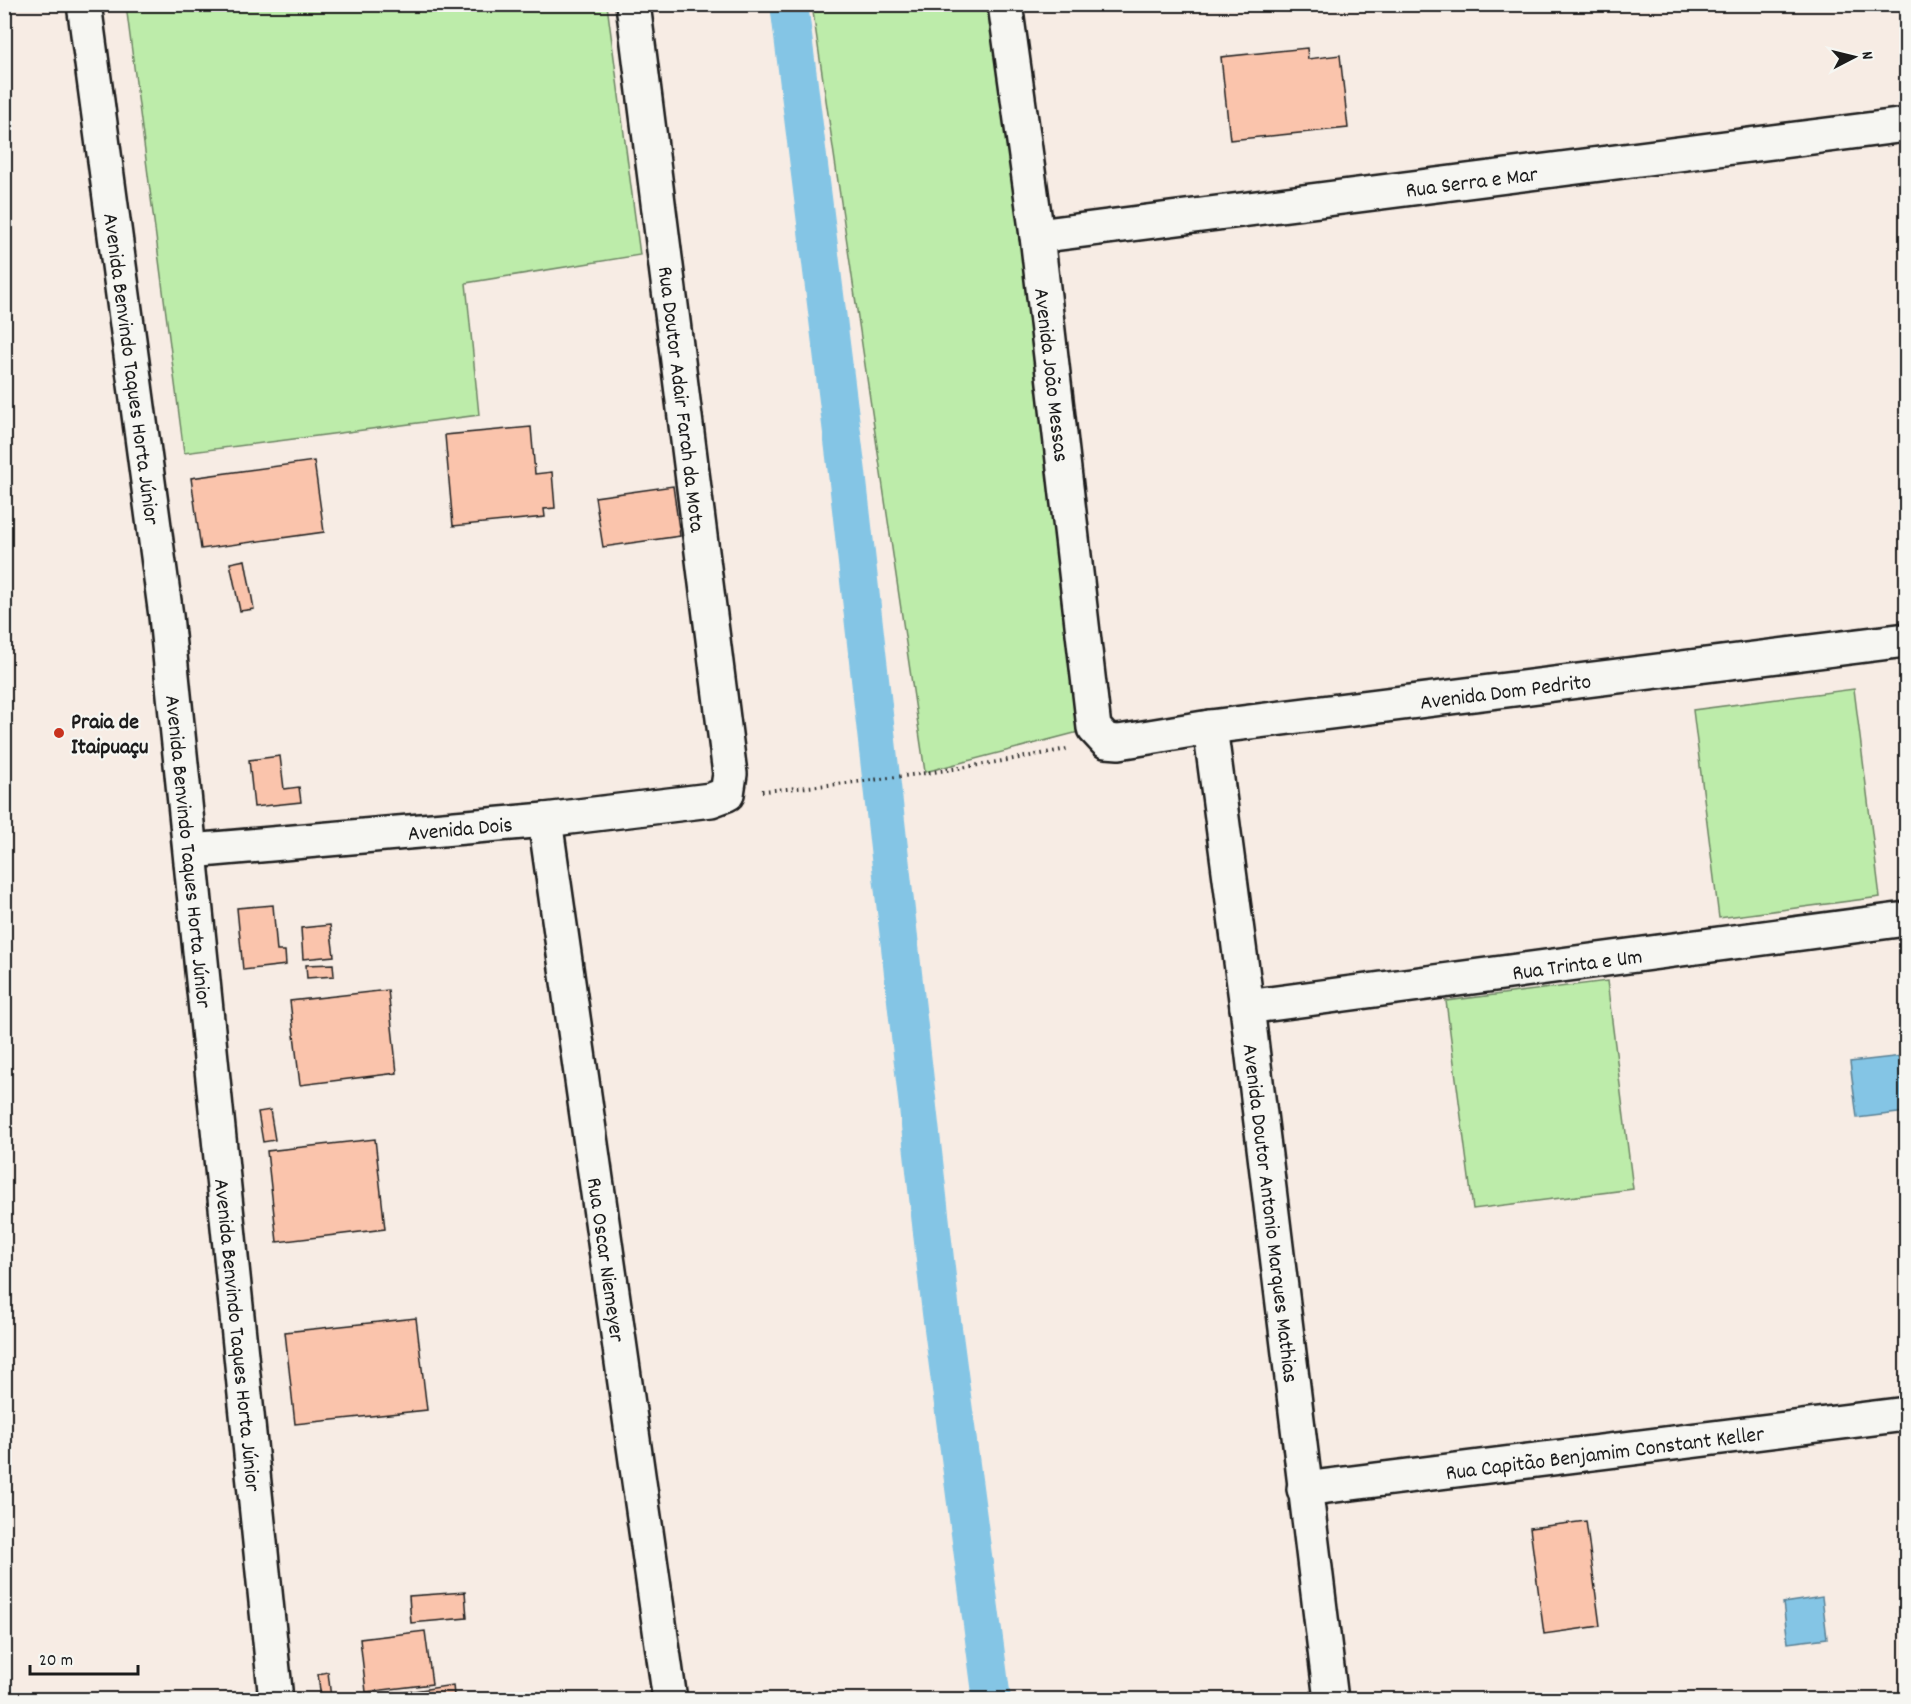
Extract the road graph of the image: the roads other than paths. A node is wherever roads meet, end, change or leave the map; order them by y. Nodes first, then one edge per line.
1 (84, 4) edge
2 (633, 4) edge
3 (1005, 4) edge
4 (1906, 124) edge
5 (1037, 236) junction
6 (1906, 640) edge
7 (1210, 727) junction
8 (1106, 741) joint
9 (727, 794) joint
10 (545, 819) junction
11 (191, 851) junction
12 (1906, 919) edge
13 (1247, 1007) junction
14 (1906, 1414) edge
15 (1304, 1489) junction
16 (276, 1700) edge
17 (670, 1700) edge
18 (1331, 1700) edge

1 - 11 street, Avenida Benvindo Taques Horta Júnior
2 - 9 street, Rua Doutor Adair Farah da Mota
3 - 5 street, Avenida João Messas
4 - 5 street, Rua Serra e Mar
5 - 8 street, Avenida João Messas
6 - 7 street, Avenida Dom Pedrito
7 - 8 street, Avenida Dom Pedrito
7 - 13 street, Avenida Doutor Antonio Marques Mathias
9 - 10 street, Avenida Dois
10 - 11 street, Avenida Dois
10 - 17 street, Rua Oscar Niemeyer
11 - 16 street, Avenida Benvindo Taques Horta Júnior
12 - 13 street, Rua Trinta e Um
13 - 15 street, Avenida Doutor Antonio Marques Mathias
14 - 15 street, Rua Capitão Benjamim Constant Keller
15 - 18 street, Avenida Doutor Antonio Marques Mathias

